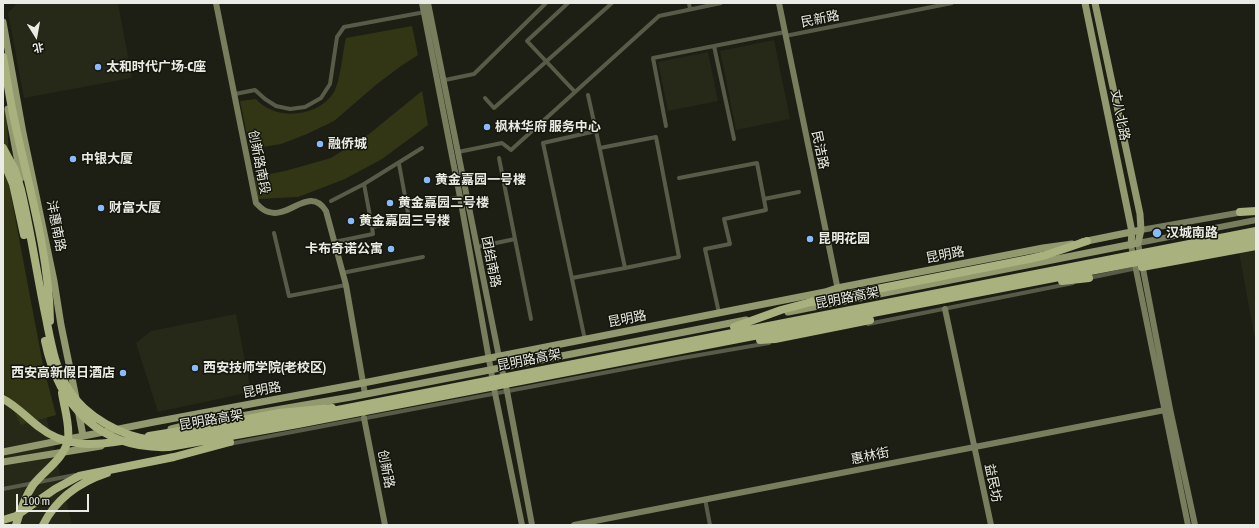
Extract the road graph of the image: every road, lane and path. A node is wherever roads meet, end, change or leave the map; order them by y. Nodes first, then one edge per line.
1 (216, 3) edge
2 (422, 3) edge
3 (428, 3) edge
4 (546, 3) edge
5 (568, 3) edge
6 (612, 3) edge
7 (689, 3) edge
8 (721, 3) edge
9 (779, 3) edge
10 (952, 3) edge
11 (1085, 3) edge
12 (1095, 3) edge
13 (690, 9) junction
14 (427, 12) junction
15 (3, 22) edge
16 (785, 34) junction
17 (714, 46) junction
18 (3, 57) edge
19 (546, 61) junction
20 (444, 80) junction
21 (3, 81) edge
22 (575, 92) junction
23 (235, 94) junction
24 (588, 95) dead end
25 (485, 98) dead end
26 (666, 126) dead end
27 (596, 131) junction
28 (734, 139) dead end
29 (3, 148) edge
30 (422, 148) dead end
31 (600, 148) junction
32 (458, 152) junction
33 (499, 158) dead end
34 (3, 160) edge
35 (399, 164) junction
36 (679, 178) dead end
37 (364, 184) junction
38 (799, 192) dead end
39 (460, 197) junction
40 (764, 199) junction
41 (331, 201) dead end
42 (25, 202) joint
43 (407, 207) junction
44 (1256, 210) edge
45 (1240, 212) joint
46 (1256, 220) edge
47 (372, 227) junction
48 (1141, 230) junction
49 (1256, 231) edge
50 (1132, 232) junction
51 (274, 233) dead end
52 (515, 239) junction
53 (1256, 239) edge
54 (1087, 241) junction
55 (334, 242) junction
56 (1134, 244) junction
57 (1252, 246) edge
58 (477, 247) junction
59 (423, 257) dead end
60 (625, 268) junction
61 (1139, 268) junction
62 (342, 273) junction
63 (572, 278) junction
64 (1089, 278) junction
65 (939, 283) junction
66 (346, 285) junction
67 (837, 288) junction
68 (840, 302) junction
69 (945, 309) junction
70 (719, 313) junction
71 (531, 319) dead end
72 (709, 336) junction
73 (50, 340) junction
74 (585, 340) junction
75 (731, 341) junction
76 (499, 357) junction
77 (489, 359) junction
78 (502, 367) junction
79 (491, 369) junction
80 (364, 383) junction
81 (507, 391) junction
82 (495, 393) junction
83 (365, 394) junction
84 (3, 399) edge
85 (352, 407) junction
86 (1167, 409) junction
87 (364, 418) junction
88 (298, 424) junction
89 (183, 426) junction
90 (83, 436) junction
91 (974, 447) junction
92 (3, 452) edge
93 (189, 452) junction
94 (3, 462) edge
95 (124, 467) junction
96 (3, 489) edge
97 (705, 499) junction
98 (3, 520) edge
99 (16, 525) edge
100 (43, 525) edge
101 (385, 525) edge
102 (522, 525) edge
103 (532, 525) edge
104 (574, 525) edge
105 (710, 525) edge
106 (991, 525) edge
107 (1188, 525) edge
108 (1195, 525) edge

1 - 23 street, 创新路南段
2 - 14 street, 团结南路
3 - 14 street, 团结南路
4 - 20 street
5 - 19 street
6 - 19 street
7 - 13 street
8 - 13 street
9 - 16 street, 民洁路
10 - 16 street, 民新路
11 - 50 main road, 丈八北路
12 - 48 main road, 丈八北路
13 - 22 street
14 - 20 street, 团结南路
14 - 23 street
14 - 39 street, 团结南路
15 - 90 main road, 沣惠南路
16 - 17 street, 民新路
16 - 67 street, 民洁路
17 - 26 street, 民新路
17 - 28 street
18 - 73 highway, bridge
19 - 22 street
19 - 25 street
20 - 32 street, 团结南路
21 - 42 main road
22 - 32 street
23 - 55 street, 创新路南段
24 - 27 street
27 - 31 street
27 - 63 street
29 - 73 highway, 昆明路高架, bridge
30 - 35 street
31 - 60 street
31 - 60 street
32 - 58 street, 团结南路
33 - 52 street
34 - 88 highway, 昆明路高架, bridge
35 - 37 street
35 - 43 street
36 - 40 street
37 - 41 street
37 - 47 street
38 - 40 street
39 - 43 street
39 - 77 street, 团结南路
40 - 70 street
42 - 99 highway, bridge
43 - 47 street
44 - 45 highway
45 - 48 street, 昆明路
46 - 56 street, 昆明路
47 - 55 street
48 - 50 main road, 昆明路
48 - 56 main road, 丈八北路
49 - 72 highway, 昆明路高架, bridge
50 - 54 main road, 昆明路
50 - 56 main road, 丈八北路
51 - 66 street
52 - 58 street
52 - 71 street
53 - 75 highway, 昆明路高架, bridge
54 - 67 main road, 昆明路
54 - 72 highway, bridge
55 - 62 street, 创新路南段
56 - 61 street
56 - 65 main road, 昆明路
57 - 61 highway
58 - 76 street, 团结南路
59 - 62 street
60 - 63 street
61 - 64 street
61 - 86 street
62 - 66 street, 创新路南段
63 - 74 street
64 - 69 street
64 - 75 highway, bridge
65 - 68 main road, 昆明路
65 - 69 street
66 - 80 street, 创新路南段
67 - 68 street, 民洁路
67 - 70 main road, 昆明路
68 - 78 main road, 昆明路
69 - 81 street
69 - 91 street, 益民坊
70 - 74 main road, 昆明路
72 - 85 highway, 昆明路高架, bridge
73 - 85 highway, 昆明路高架, bridge
74 - 76 main road, 昆明路
75 - 88 highway, 昆明路高架, bridge
76 - 77 main road, 昆明路
76 - 78 street, 团结南路
77 - 79 street, 团结南路
77 - 80 main road, 昆明路
78 - 79 main road, 昆明路
78 - 81 street, 团结南路
79 - 82 street, 团结南路
79 - 83 main road, 昆明路
80 - 83 street, 创新路南段
80 - 90 main road, 昆明路
81 - 82 street
81 - 103 street, 团结南路
82 - 87 street
82 - 102 street, 团结南路
83 - 87 street
83 - 89 main road, 昆明路
84 - 85 highway, bridge
86 - 91 street, 惠林街
86 - 107 street
86 - 108 street
87 - 93 street
87 - 101 street, 创新路
88 - 95 highway, bridge
89 - 93 street
89 - 94 main road, 昆明路
90 - 92 main road, 昆明路
91 - 97 street, 惠林街
91 - 106 street, 益民坊
93 - 96 street
95 - 98 highway, bridge
95 - 100 highway, bridge
97 - 104 street, 惠林街
97 - 105 street

